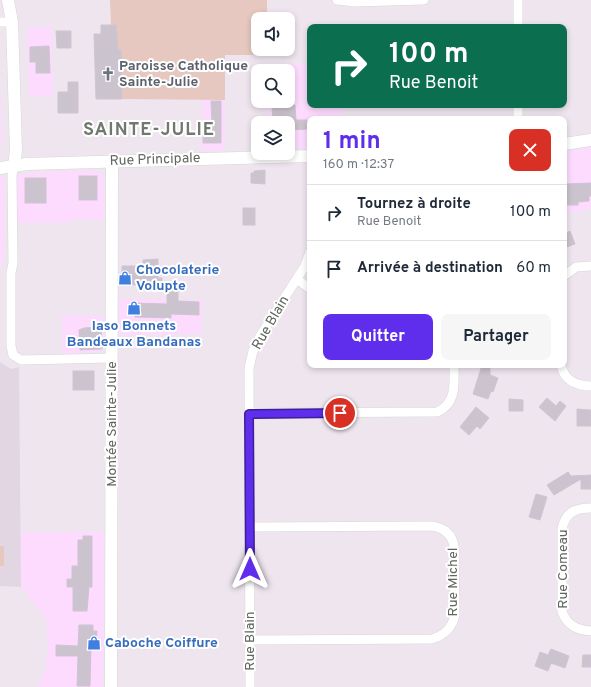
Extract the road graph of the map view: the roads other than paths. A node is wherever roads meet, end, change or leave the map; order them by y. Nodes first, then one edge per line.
1 (8, 0) edge
2 (16, 0) edge
3 (337, 0) edge
4 (424, 0) edge
5 (518, 0) edge
6 (6, 22) edge
7 (518, 24) edge
8 (591, 140) edge
9 (567, 144) edge
10 (307, 156) edge
11 (112, 161) junction
12 (14, 166) junction
13 (0, 168) edge
14 (307, 258) edge
15 (591, 266) edge
16 (567, 274) edge
17 (297, 279) junction
18 (307, 286) edge
19 (112, 358) junction
20 (454, 368) edge
21 (561, 368) edge
22 (591, 386) edge
23 (249, 414) junction
24 (591, 508) edge
25 (250, 527) junction
26 (591, 631) edge
27 (250, 640) junction
28 (111, 687) edge
29 (250, 687) edge

1 - 6 street
2 - 6 street
3 - 4 street
5 - 7 street
6 - 12 street
8 - 9 street
10 - 11 street, Rue Principale
11 - 12 street, Rue Principale
11 - 19 street, Montée Sainte-Julie
12 - 13 street, Rue Principale
12 - 19 street
14 - 17 street, Rue Blain
15 - 16 street
17 - 18 street
17 - 23 street, Rue Blain
19 - 28 street, Montée Sainte-Julie
20 - 23 street
21 - 22 street
23 - 25 street, Rue Blain
24 - 26 street, Rue Comeau
25 - 27 street, Rue Blain
25 - 27 street, Rue Michel
27 - 29 street, Rue Blain

